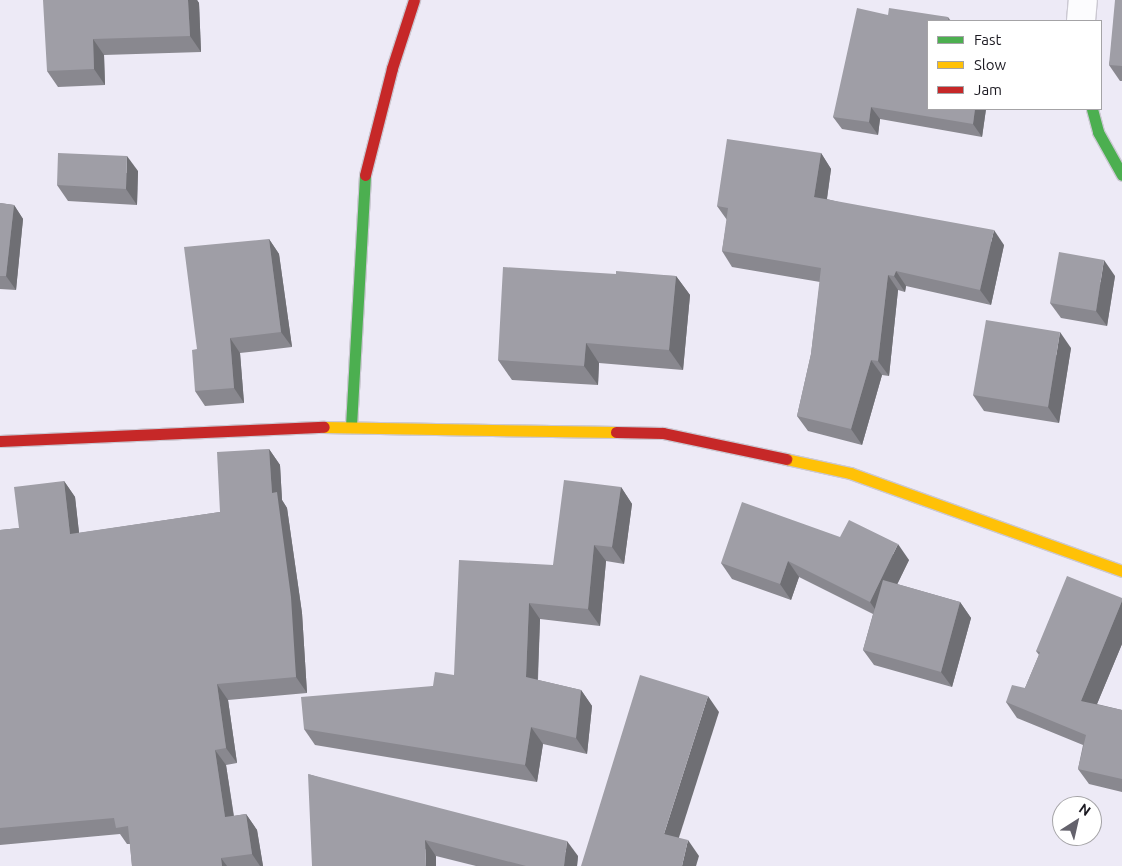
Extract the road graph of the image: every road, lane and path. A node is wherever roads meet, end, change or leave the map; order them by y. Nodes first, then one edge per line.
1 (414, 0) edge
2 (1083, 0) edge
3 (1081, 20) edge
4 (1092, 110) edge
5 (1122, 175) edge
6 (351, 426) junction
7 (0, 441) edge
8 (1122, 563) edge
9 (1122, 571) edge

1 - 6 street
2 - 3 street
4 - 5 street
6 - 7 street
6 - 9 street
8 - 9 street

